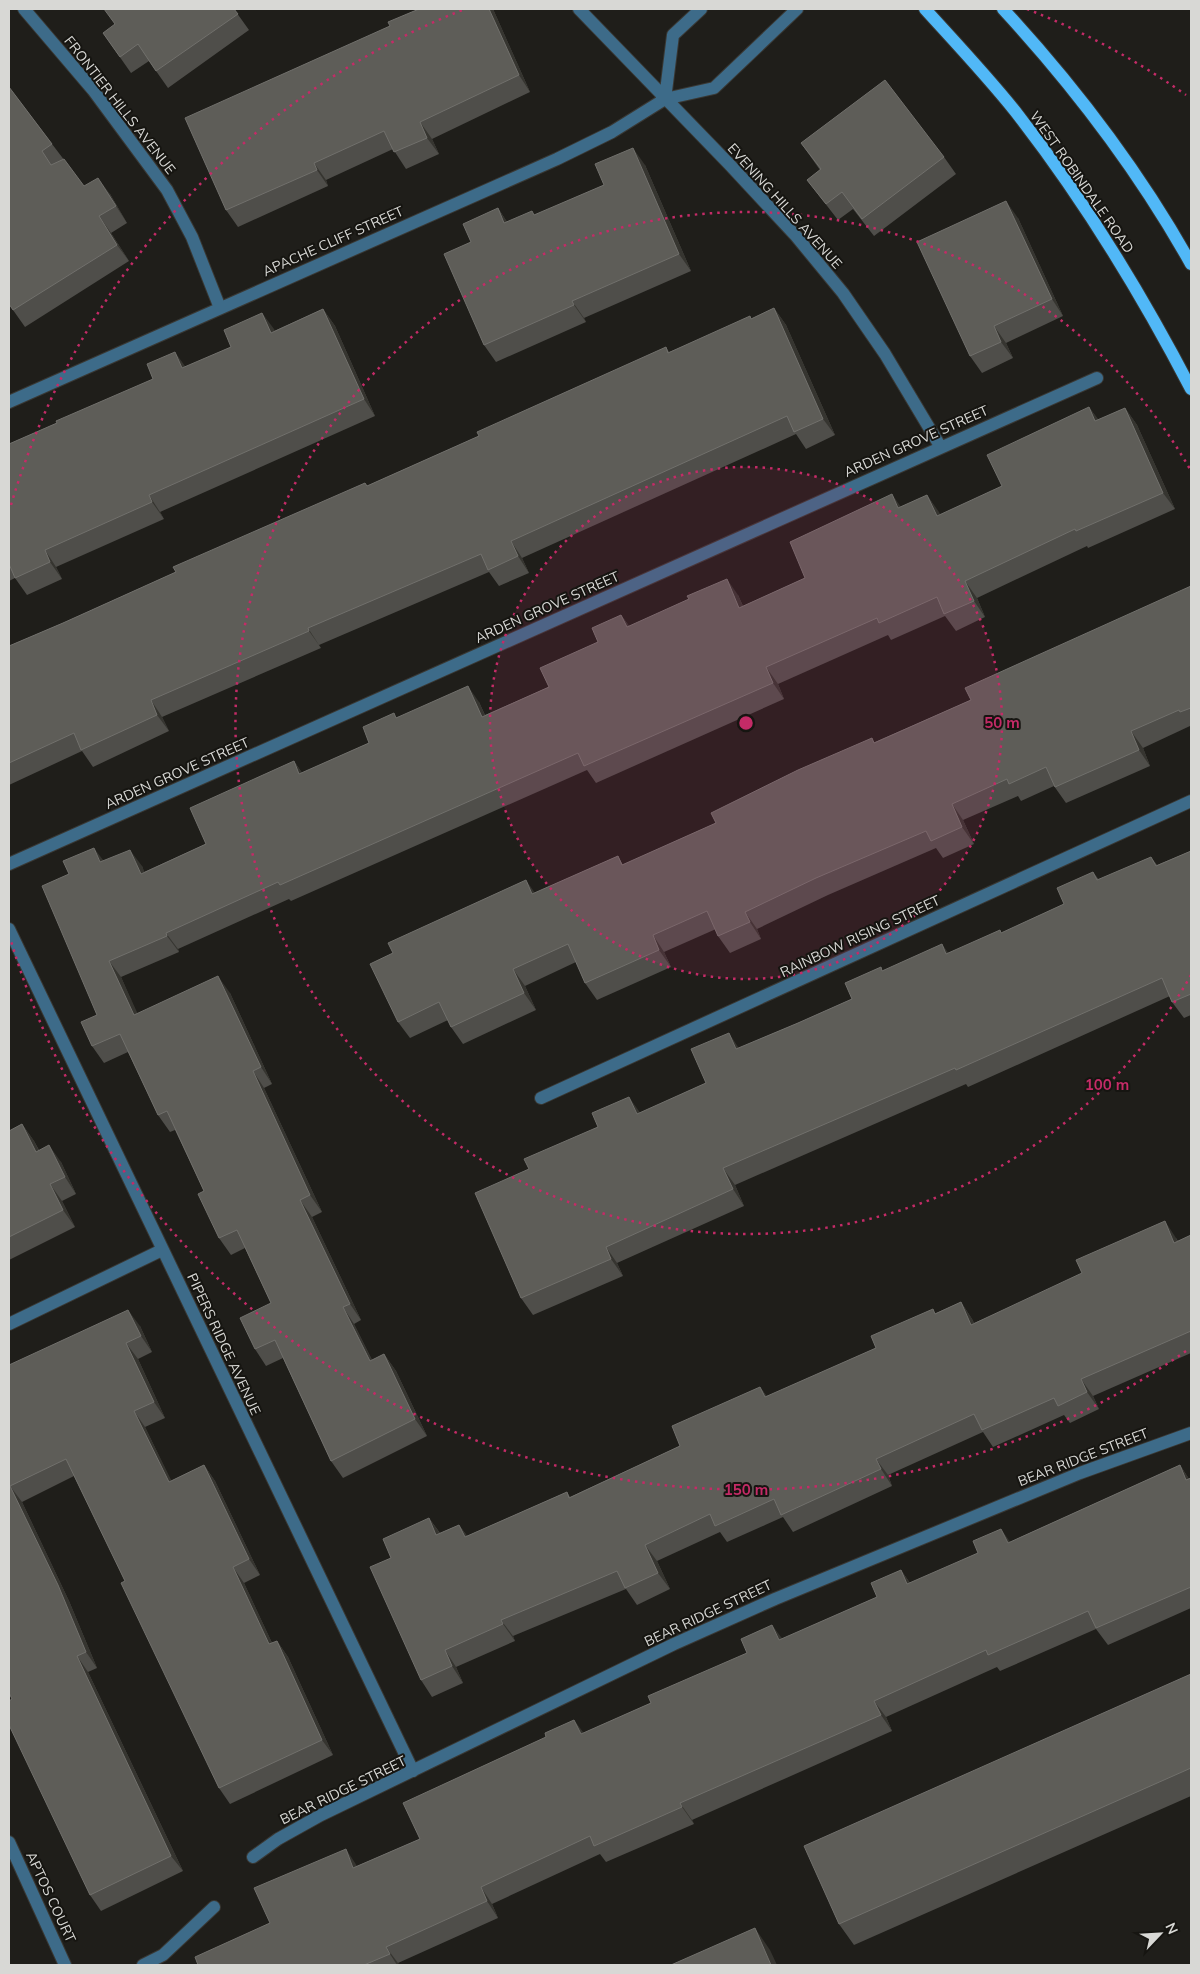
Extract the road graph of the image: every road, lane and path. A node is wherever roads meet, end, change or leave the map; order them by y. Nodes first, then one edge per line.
1 (24, 9) edge
2 (579, 9) edge
3 (701, 9) edge
4 (797, 9) edge
5 (925, 9) edge
6 (1004, 9) edge
7 (665, 99) junction
8 (1191, 264) edge
9 (220, 308) junction
10 (1097, 378) dead end
11 (1191, 389) edge
12 (9, 402) edge
13 (940, 446) junction
14 (1191, 801) edge
15 (9, 864) edge
16 (9, 929) edge
17 (541, 1098) dead end
18 (162, 1250) junction
19 (9, 1324) edge
20 (1191, 1432) edge
21 (413, 1772) junction
22 (9, 1842) edge
23 (253, 1857) dead end
24 (214, 1907) dead end
25 (65, 1965) edge
26 (143, 1965) edge

1 - 9 street, FRONTIER HILLS AVENUE
2 - 7 street, EVENING HILLS AVENUE
3 - 7 street
4 - 7 street, APACHE CLIFF STREET
5 - 11 main road, WEST ROBINDALE ROAD
6 - 8 main road
7 - 9 street, APACHE CLIFF STREET
7 - 13 street, EVENING HILLS AVENUE
9 - 12 street, APACHE CLIFF STREET
10 - 13 street, ARDEN GROVE STREET
13 - 15 street, ARDEN GROVE STREET
14 - 17 street, RAINBOW RISING STREET
16 - 18 street, PIPERS RIDGE AVENUE
18 - 19 street
18 - 21 street, PIPERS RIDGE AVENUE
20 - 21 street, BEAR RIDGE STREET
21 - 23 street, BEAR RIDGE STREET
22 - 25 street, APTOS COURT
24 - 26 street

